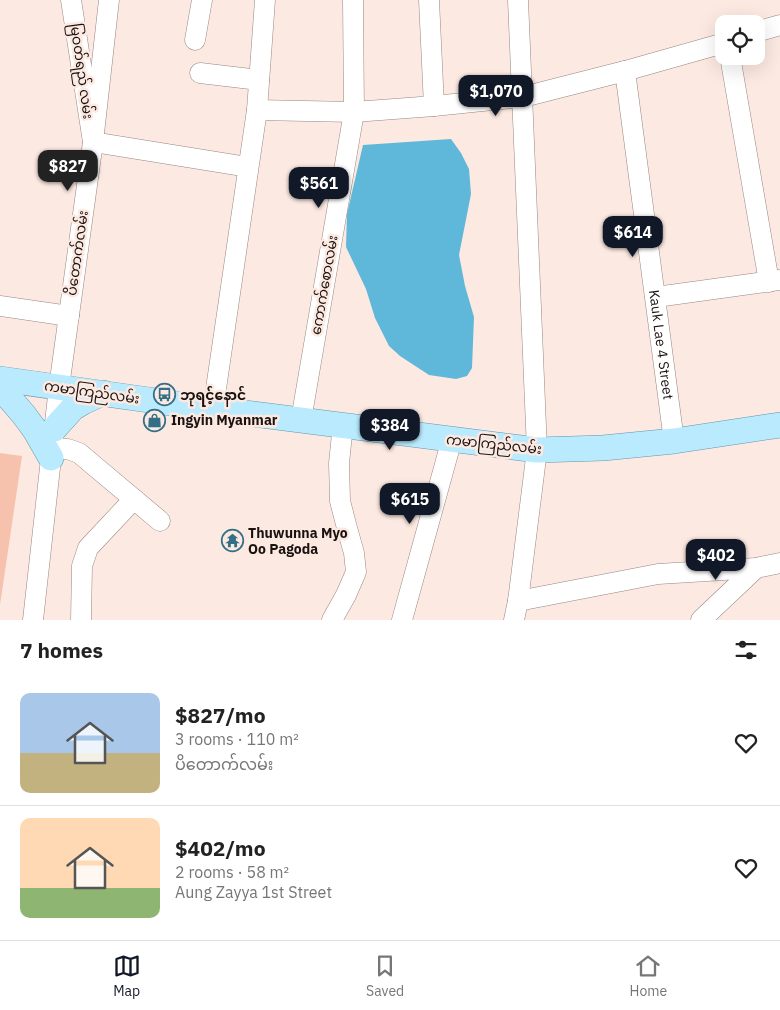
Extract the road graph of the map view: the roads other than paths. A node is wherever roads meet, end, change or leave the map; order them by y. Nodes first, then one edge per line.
1 (72, 0) edge
2 (108, 0) edge
3 (202, 0) edge
4 (265, 0) edge
5 (353, 0) edge
6 (429, 0) edge
7 (518, 0) edge
8 (780, 25) edge
9 (765, 29) edge
10 (195, 40) dead end
11 (715, 45) edge
12 (732, 65) edge
13 (625, 70) junction
14 (200, 73) dead end
15 (259, 80) junction
16 (523, 97) junction
17 (434, 106) junction
18 (257, 110) junction
19 (354, 112) junction
20 (93, 142) junction
21 (248, 167) junction
22 (774, 281) edge
23 (656, 297) junction
24 (0, 306) edge
25 (68, 316) junction
26 (0, 379) edge
27 (0, 387) edge
28 (58, 387) junction
29 (103, 393) junction
30 (213, 409) junction
31 (301, 420) junction
32 (780, 425) edge
33 (343, 426) junction
34 (452, 439) junction
35 (674, 441) junction
36 (53, 445) junction
37 (537, 450) junction
38 (134, 499) junction
39 (160, 521) dead end
40 (780, 563) edge
41 (756, 568) junction
42 (516, 611) edge
43 (33, 620) edge
44 (81, 620) edge
45 (332, 620) edge
46 (402, 620) edge
47 (700, 620) edge

1 - 20 street, မြဝတ်ရည် လမ်း
2 - 20 street, ပိတောက်လမ်း
3 - 10 street
4 - 15 street
5 - 19 street, ကောက်စောလမ်း
6 - 17 street
7 - 16 street
8 - 9 street
11 - 13 street
12 - 22 street
13 - 16 street
13 - 23 street, Kauk Lae 4 Street
14 - 15 street
15 - 18 street
16 - 17 street
16 - 37 street
17 - 19 street
18 - 19 street
18 - 21 street
19 - 31 street, ကောက်စောလမ်း
20 - 21 street
20 - 25 street, ပိတောက်လမ်း
21 - 30 street
22 - 23 street
23 - 35 street, Kauk Lae 4 Street
24 - 25 street
25 - 28 street, ပိတောက်လမ်း
26 - 28 main road, ကမာကြည်လမ်း
27 - 36 main road
28 - 29 main road, ကမာကြည်လမ်း
28 - 36 street, ပိတောက်လမ်း
29 - 30 main road, ကမာကြည်လမ်း
29 - 36 main road
30 - 31 main road, ကမာကြည်လမ်း
31 - 33 main road, ကမာကြည်လမ်း
32 - 35 main road, ကမာကြည်လမ်း
33 - 34 main road, ကမာကြည်လမ်း
33 - 45 street
34 - 37 main road, ကမာကြည်လမ်း
34 - 46 street
35 - 37 main road, ကမာကြည်လမ်း
36 - 38 street
36 - 43 street, ပိတောက်လမ်း
37 - 42 street
38 - 39 street
38 - 44 street
40 - 41 street
41 - 42 street
41 - 47 street

